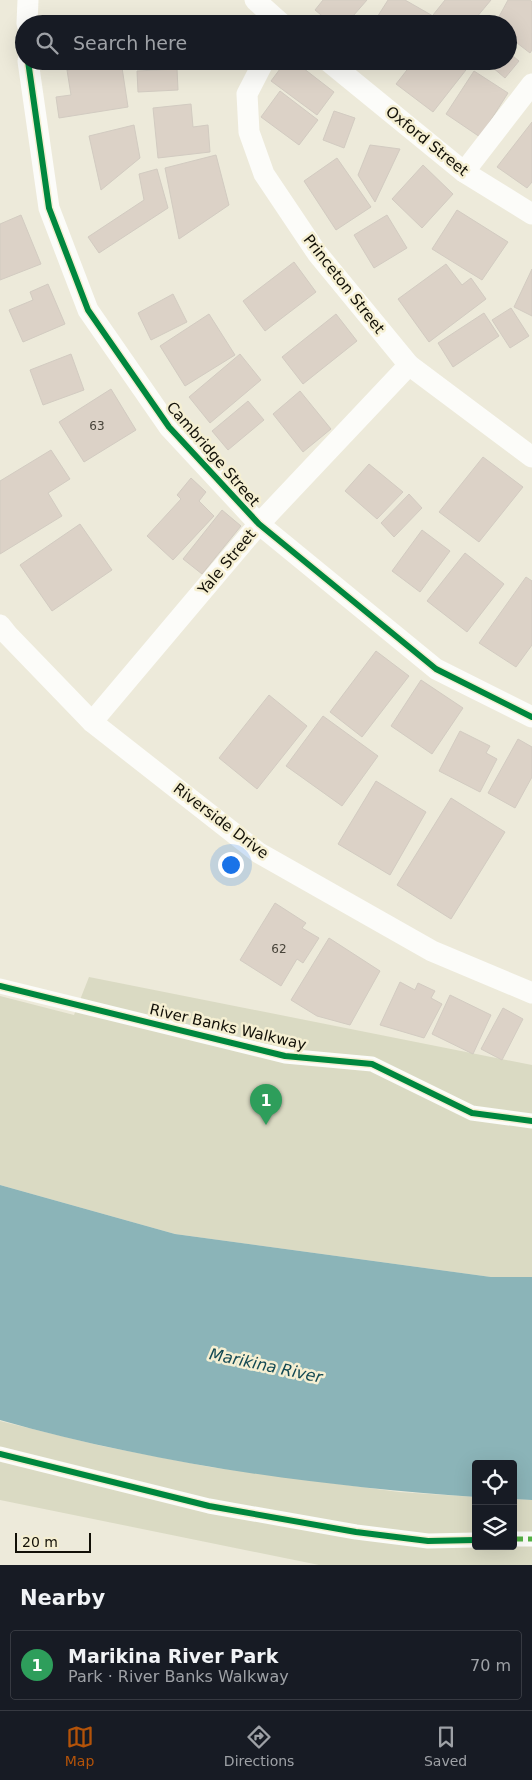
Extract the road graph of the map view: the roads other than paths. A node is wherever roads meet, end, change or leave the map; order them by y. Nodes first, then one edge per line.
1 (28, 0) edge
2 (255, 0) edge
3 (27, 15) edge
4 (272, 15) edge
5 (29, 70) edge
6 (259, 70) edge
7 (339, 70) edge
8 (532, 84) edge
9 (464, 172) junction
10 (532, 214) edge
11 (409, 365) junction
12 (532, 457) edge
13 (259, 524) junction
14 (0, 625) edge
15 (532, 717) edge
16 (92, 722) junction
17 (0, 986) edge
18 (532, 993) edge
19 (532, 1121) edge
20 (0, 1454) edge
21 (517, 1539) edge
22 (532, 1539) edge
23 (472, 1540) edge

1 - 3 street
2 - 4 street
5 - 13 street, Cambridge Street
6 - 11 street, Princeton Street
7 - 9 street, Oxford Street
8 - 9 street
9 - 10 street, Oxford Street
11 - 12 street, Princeton Street
11 - 13 street, Yale Street
13 - 15 street, Cambridge Street
13 - 16 street, Yale Street
14 - 16 street, Riverside Drive
16 - 18 street, Riverside Drive
17 - 19 street, River Banks Walkway
20 - 23 street
21 - 22 street

